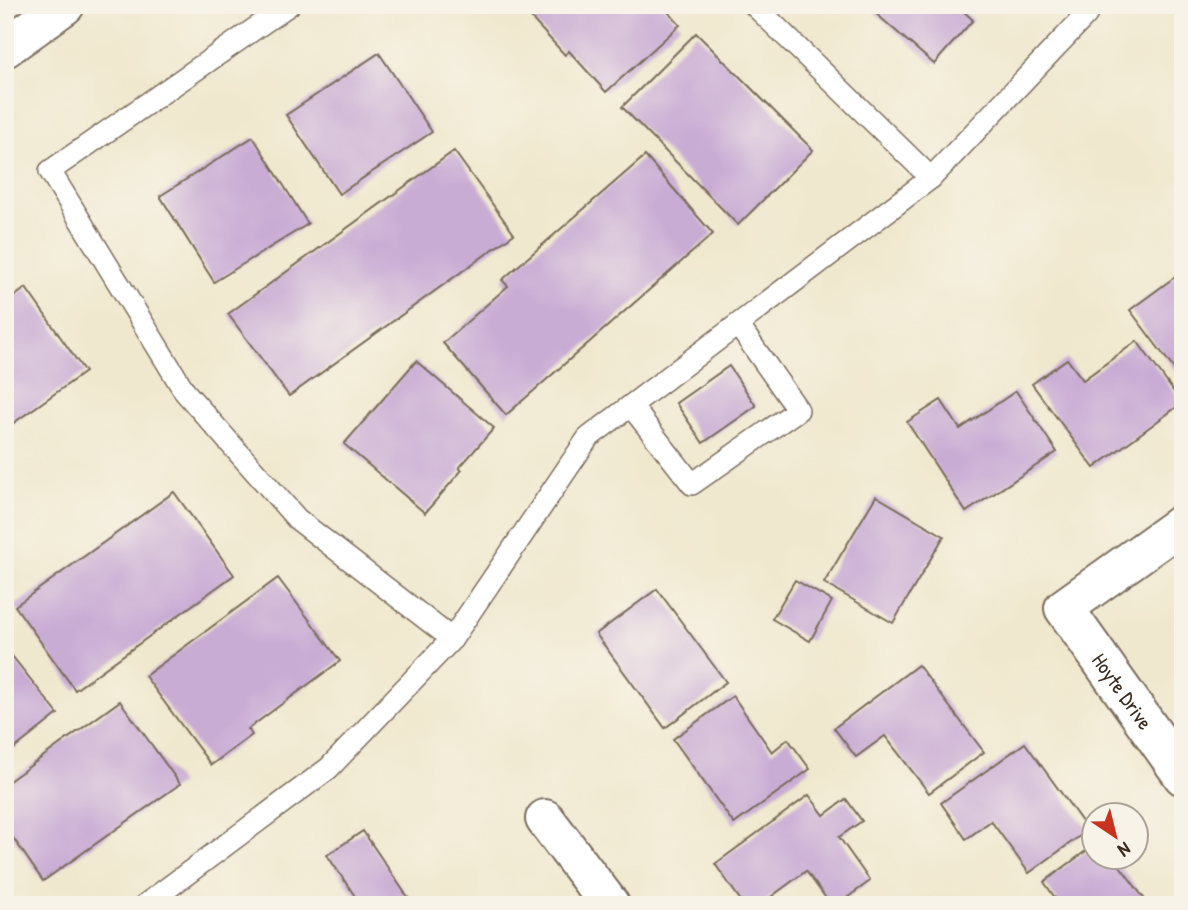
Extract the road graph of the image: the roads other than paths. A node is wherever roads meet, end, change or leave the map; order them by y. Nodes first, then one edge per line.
1 (65, 5) edge
2 (289, 5) edge
3 (754, 5) edge
4 (1092, 5) edge
5 (5, 48) edge
6 (931, 178) junction
7 (738, 324) junction
8 (631, 406) junction
9 (1183, 523) edge
10 (452, 639) junction
11 (1183, 776) edge
12 (545, 819) dead end
13 (145, 905) edge
14 (610, 905) edge

1 - 5 street
2 - 10 lane
3 - 6 lane
4 - 6 lane
6 - 7 lane
7 - 8 lane
7 - 8 lane
8 - 10 lane
9 - 11 street, Hoyte Drive
10 - 13 lane
12 - 14 street

